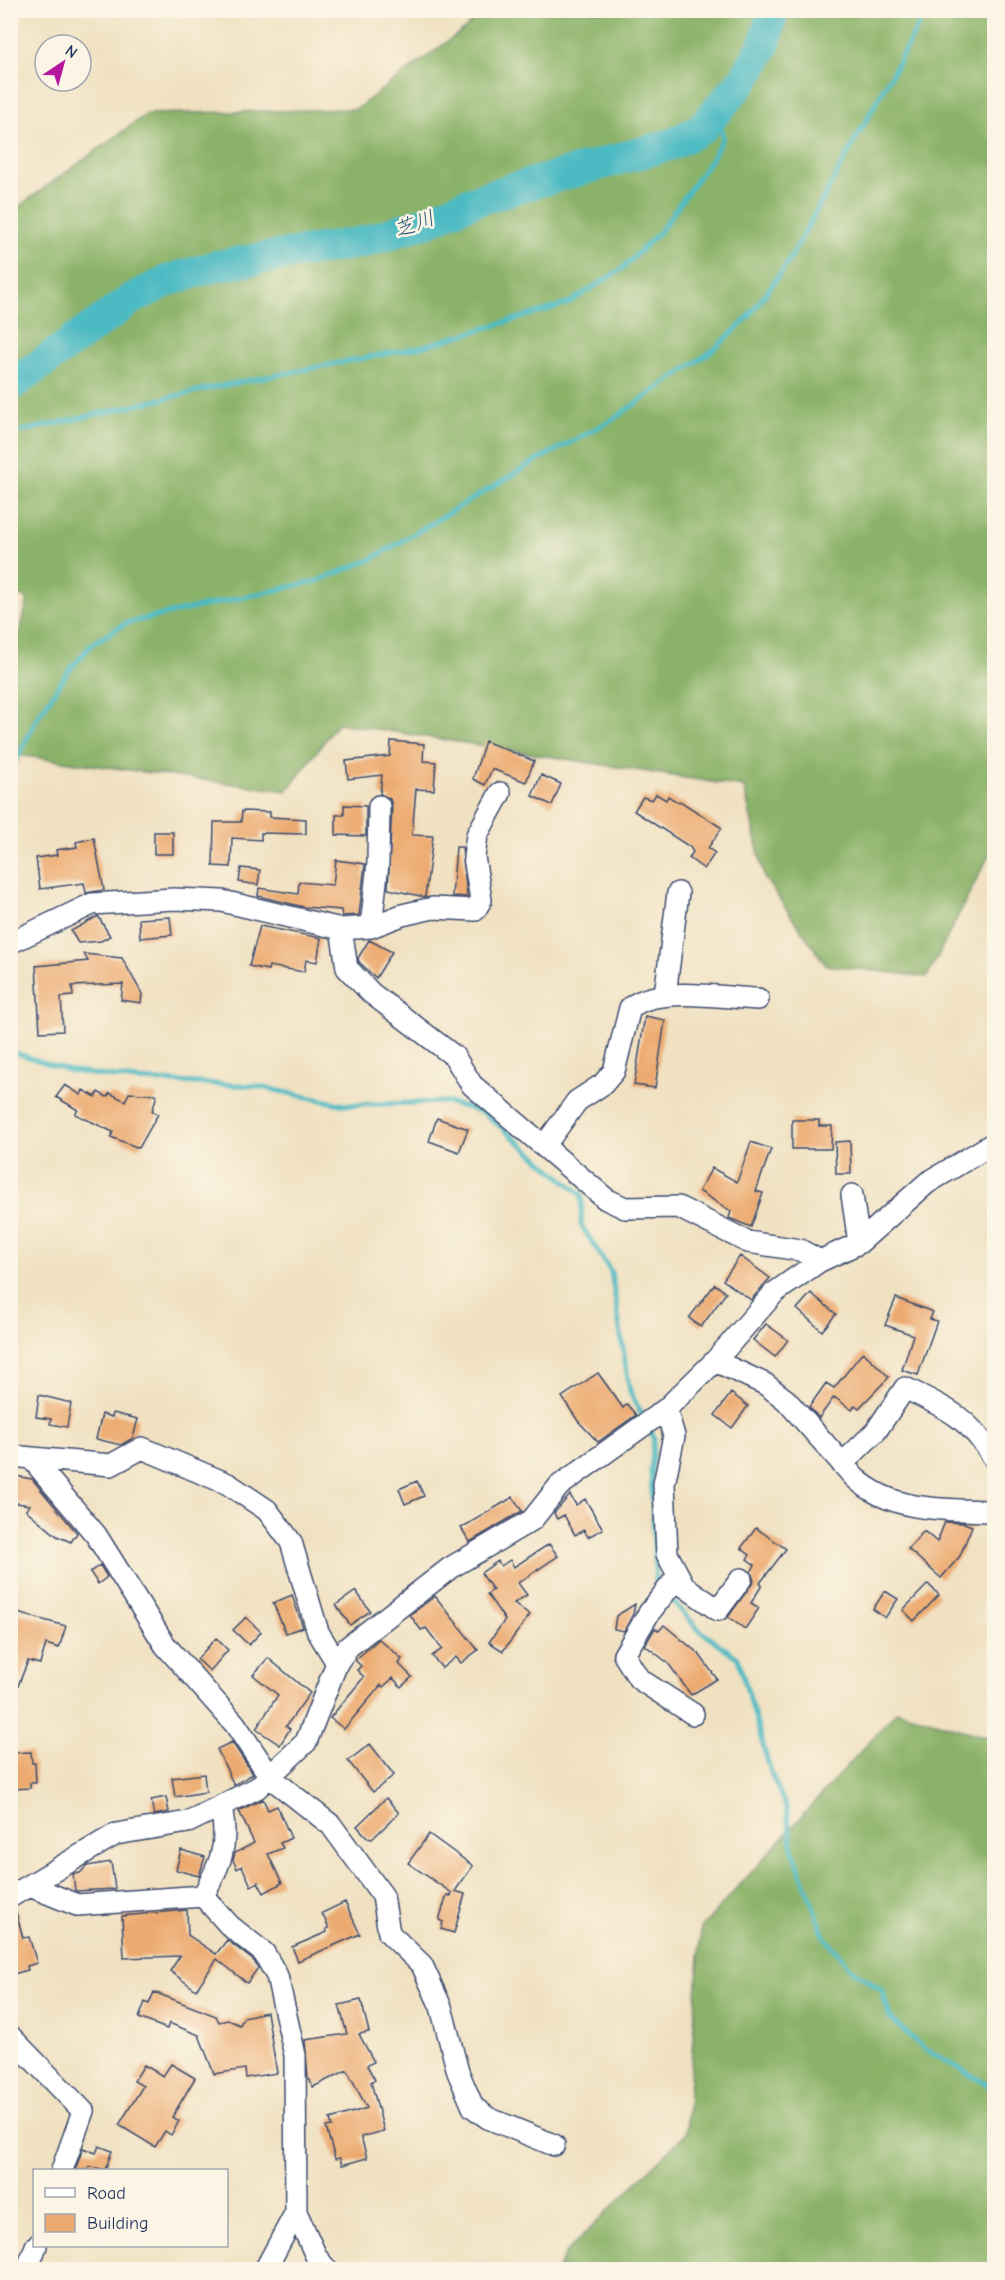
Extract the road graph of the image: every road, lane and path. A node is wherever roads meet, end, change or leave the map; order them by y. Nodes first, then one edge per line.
1 (500, 793) dead end
2 (379, 806) dead end
3 (678, 893) dead end
4 (371, 927) junction
5 (341, 929) junction
6 (10, 943) edge
7 (665, 995) junction
8 (758, 999) dead end
9 (994, 1143) edge
10 (545, 1145) junction
11 (852, 1195) dead end
12 (859, 1243) junction
13 (820, 1261) junction
14 (715, 1361) junction
15 (666, 1409) junction
16 (10, 1456) edge
17 (994, 1458) edge
18 (32, 1459) junction
19 (842, 1464) junction
20 (994, 1511) edge
21 (678, 1576) junction
22 (741, 1580) dead end
23 (337, 1663) junction
24 (693, 1714) dead end
25 (271, 1778) junction
26 (221, 1807) junction
27 (30, 1886) junction
28 (202, 1896) junction
29 (10, 1897) edge
30 (10, 2036) edge
31 (554, 2145) dead end
32 (62, 2169) edge
33 (296, 2212) junction
34 (36, 2247) edge
35 (27, 2270) edge
36 (265, 2270) edge
37 (327, 2270) edge

1 - 4 street
2 - 4 street
3 - 7 street
4 - 5 street
5 - 6 street
5 - 10 street
7 - 8 street
7 - 10 street
9 - 12 street
10 - 13 street
11 - 12 street
12 - 13 street
13 - 14 street
14 - 15 street
14 - 19 street
15 - 21 street
15 - 23 street
16 - 18 street
17 - 19 street
18 - 23 street
18 - 25 street
19 - 20 street
21 - 22 street
21 - 24 street
23 - 25 street
25 - 26 street
25 - 31 street
26 - 27 street
26 - 28 street
27 - 28 street
27 - 29 street
28 - 33 street
30 - 32 street
33 - 36 street
33 - 37 street
34 - 35 street

